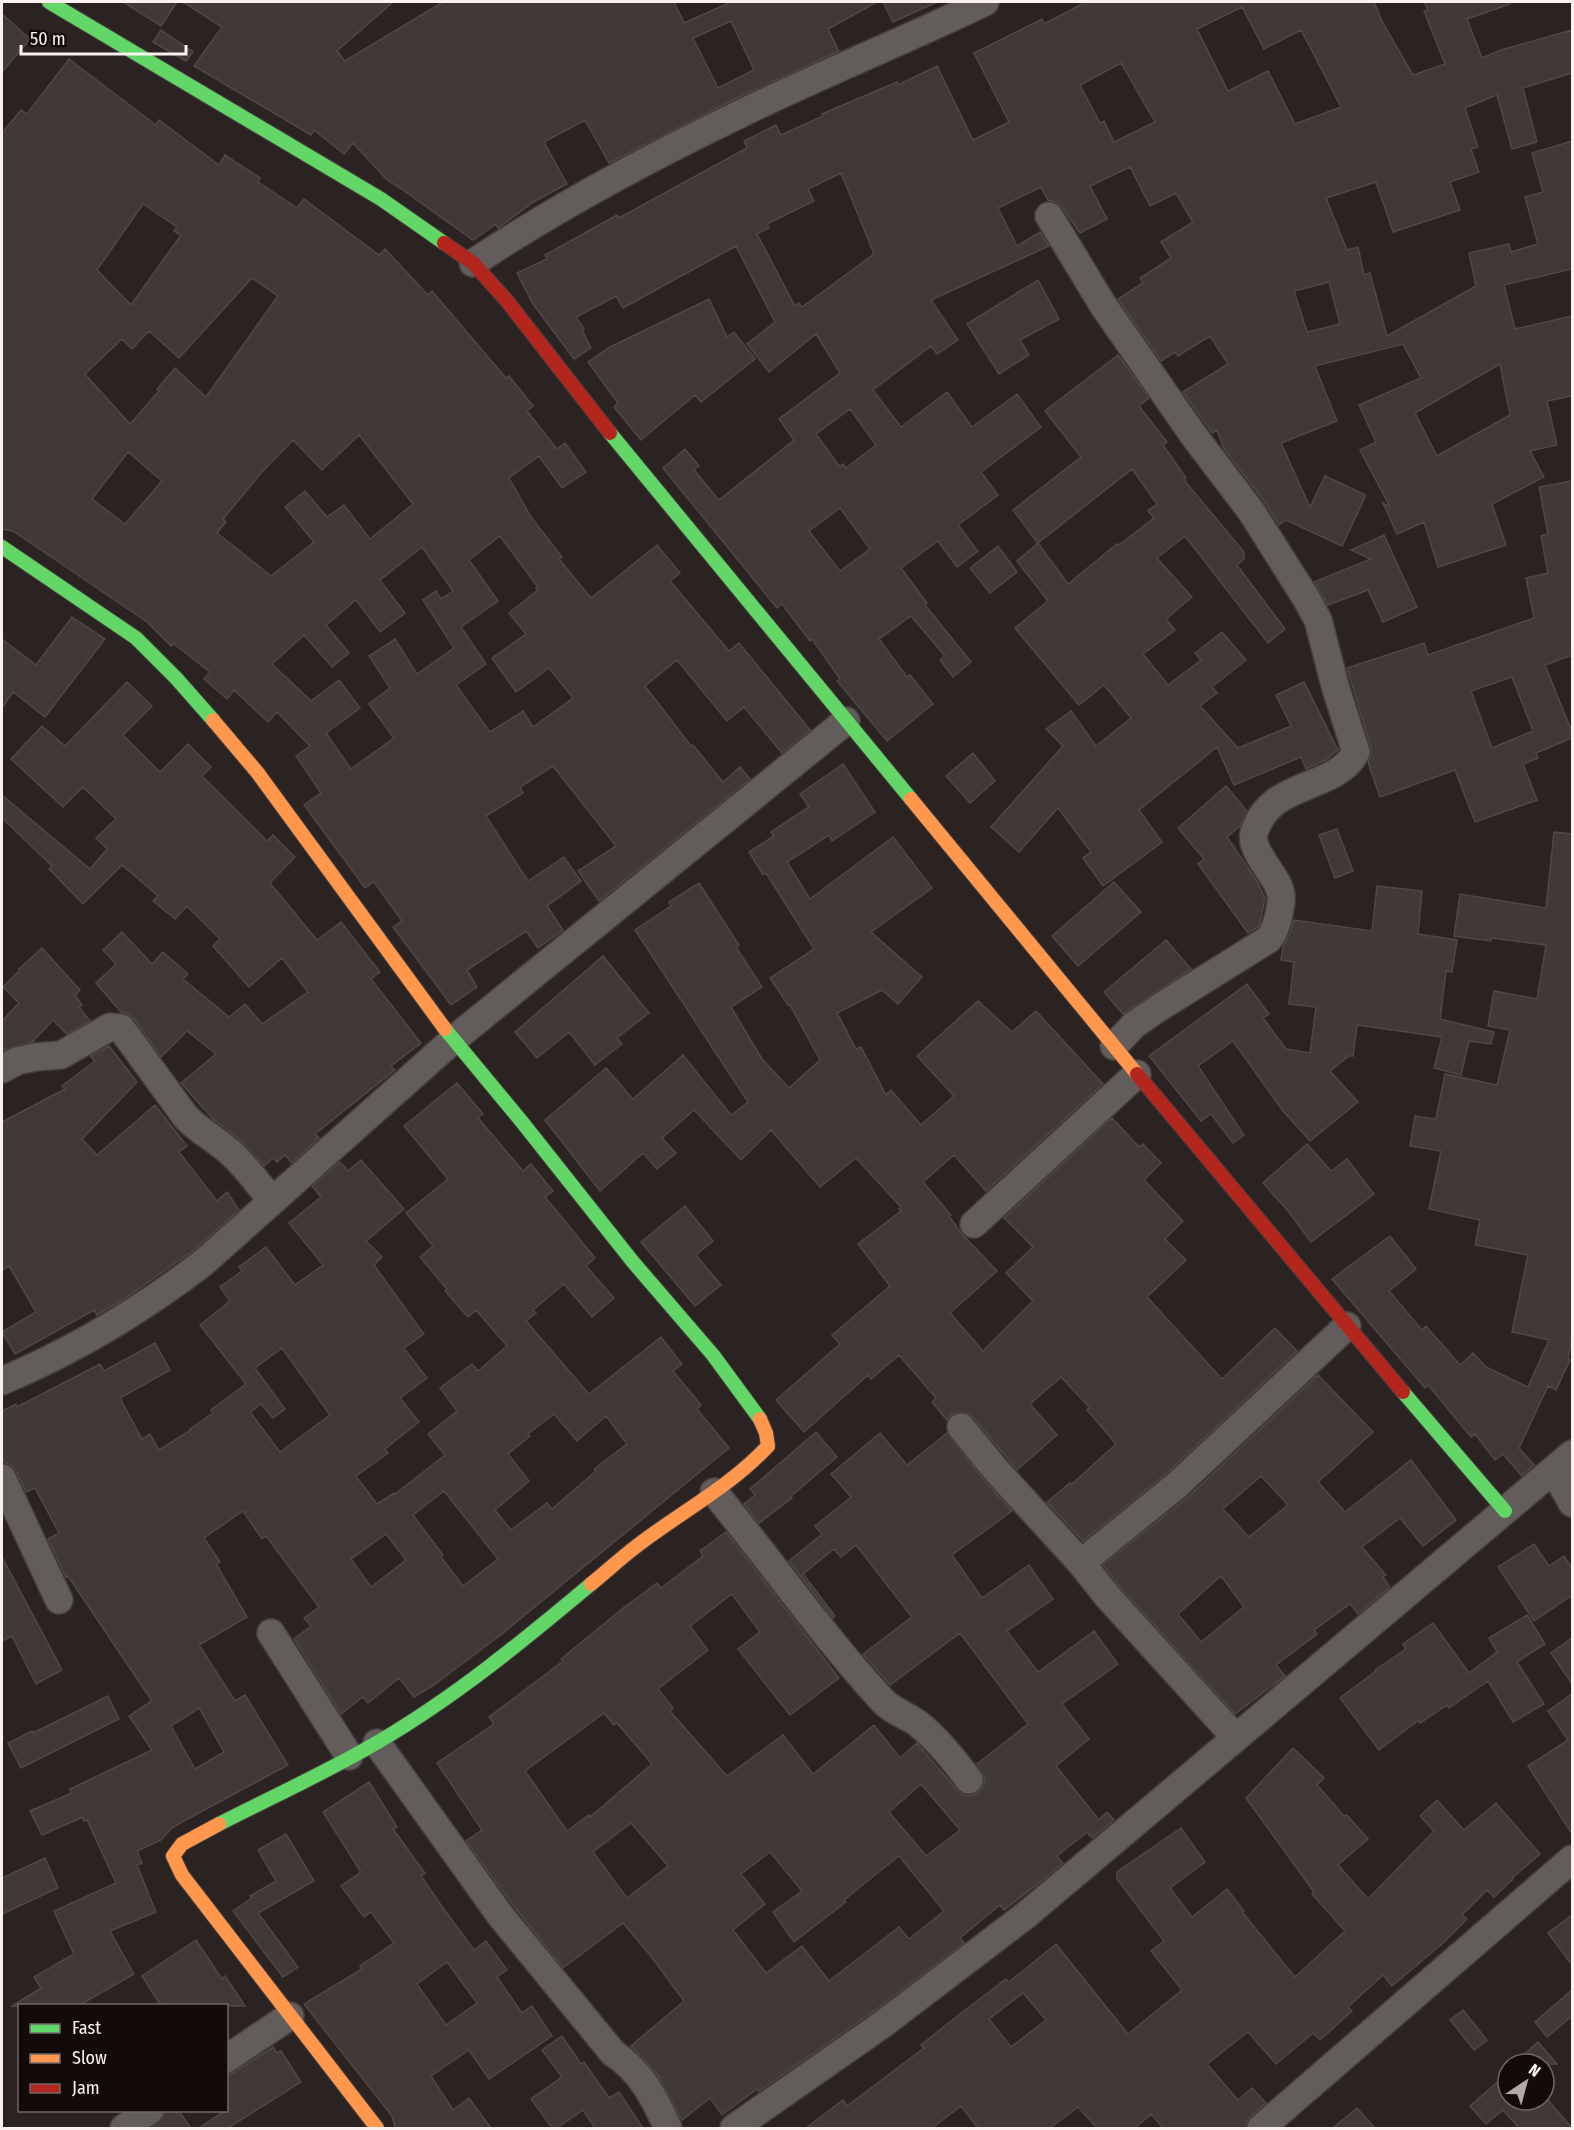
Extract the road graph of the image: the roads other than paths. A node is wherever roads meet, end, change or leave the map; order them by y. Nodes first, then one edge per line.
1 (49, 2) edge
2 (985, 2) edge
3 (1049, 216) dead end
4 (473, 263) junction
5 (2, 547) edge
6 (846, 721) junction
7 (453, 1040) junction
8 (1114, 1046) junction
9 (2, 1069) edge
10 (1137, 1074) junction
11 (272, 1200) junction
12 (974, 1224) dead end
13 (1347, 1326) junction
14 (2, 1381) edge
15 (961, 1427) dead end
16 (1563, 1463) edge
17 (2, 1478) edge
18 (714, 1492) junction
19 (1572, 1503) edge
20 (1505, 1511) junction
21 (1081, 1563) junction
22 (59, 1600) dead end
23 (271, 1634) dead end
24 (1236, 1738) junction
25 (377, 1743) junction
26 (349, 1756) junction
27 (969, 1780) dead end
28 (1571, 1862) edge
29 (290, 2016) junction
30 (228, 2058) edge
31 (147, 2112) edge
32 (124, 2128) edge
33 (377, 2128) edge
34 (668, 2128) edge
35 (734, 2128) edge
36 (1261, 2128) edge

1 - 4 street
2 - 4 street
3 - 8 street
4 - 6 street
5 - 7 street
6 - 7 street
6 - 8 street
7 - 11 street
7 - 18 street
8 - 10 street
9 - 11 street
10 - 12 street
10 - 13 street
11 - 14 street
13 - 20 street
13 - 21 street
15 - 21 street
16 - 19 street
16 - 20 street
17 - 22 street
18 - 25 street
18 - 27 street
20 - 24 street
21 - 24 street
23 - 26 street
24 - 35 street
25 - 26 street
25 - 34 street
26 - 29 street
28 - 36 street
29 - 30 street
29 - 33 street
31 - 32 street

